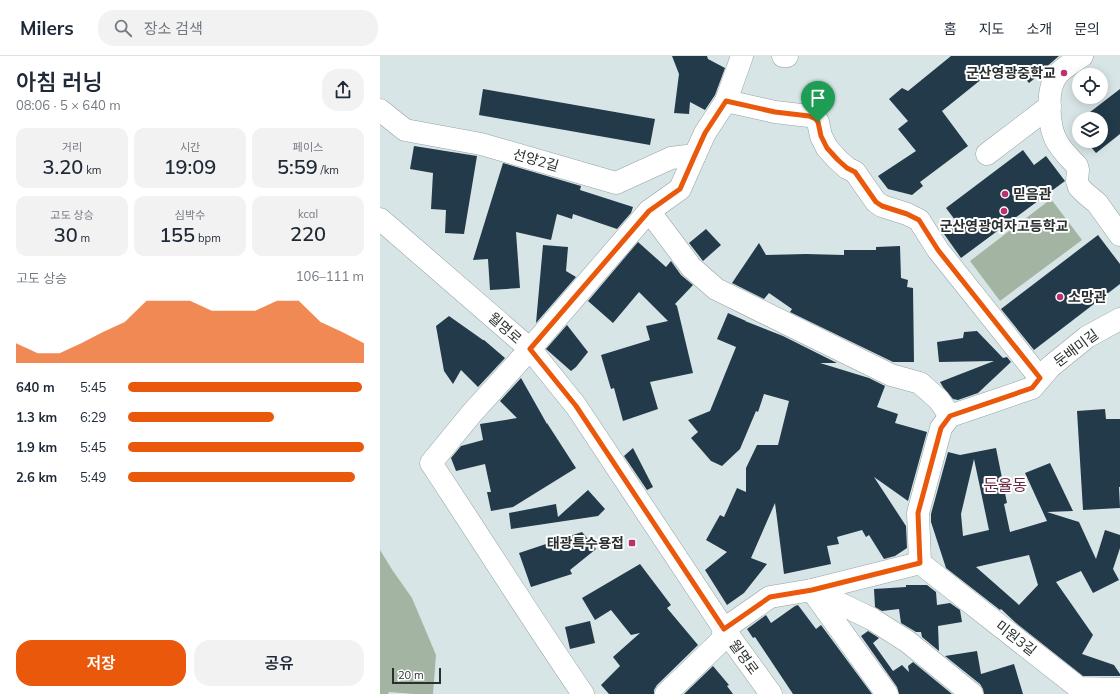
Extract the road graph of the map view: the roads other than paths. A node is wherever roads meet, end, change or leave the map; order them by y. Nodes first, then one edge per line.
1 (742, 56) edge
2 (783, 56) edge
3 (786, 56) edge
4 (1082, 56) edge
5 (726, 101) junction
6 (1050, 106) junction
7 (380, 110) edge
8 (987, 154) dead end
9 (695, 155) junction
10 (649, 211) junction
11 (380, 219) edge
12 (1120, 235) edge
13 (1120, 319) edge
14 (530, 349) junction
15 (1040, 378) junction
16 (950, 416) junction
17 (920, 563) junction
18 (812, 590) junction
19 (724, 629) junction
20 (1120, 689) edge
21 (583, 694) edge
22 (666, 694) edge
23 (771, 694) edge
24 (887, 694) edge
25 (972, 694) edge

1 - 5 street
2 - 3 street
4 - 6 street
5 - 9 street
5 - 15 street
6 - 8 street
6 - 12 street
7 - 9 street, 선양2길
9 - 10 street
10 - 14 street
10 - 16 street
11 - 14 street, 월명로
13 - 15 street, 둔배미길
14 - 19 street, 월명로
14 - 21 street
15 - 16 street, 둔배미길
16 - 17 street
17 - 18 street
17 - 20 street, 미원3길
18 - 19 street
18 - 24 street
18 - 25 street
19 - 22 street
19 - 23 street, 월명로

